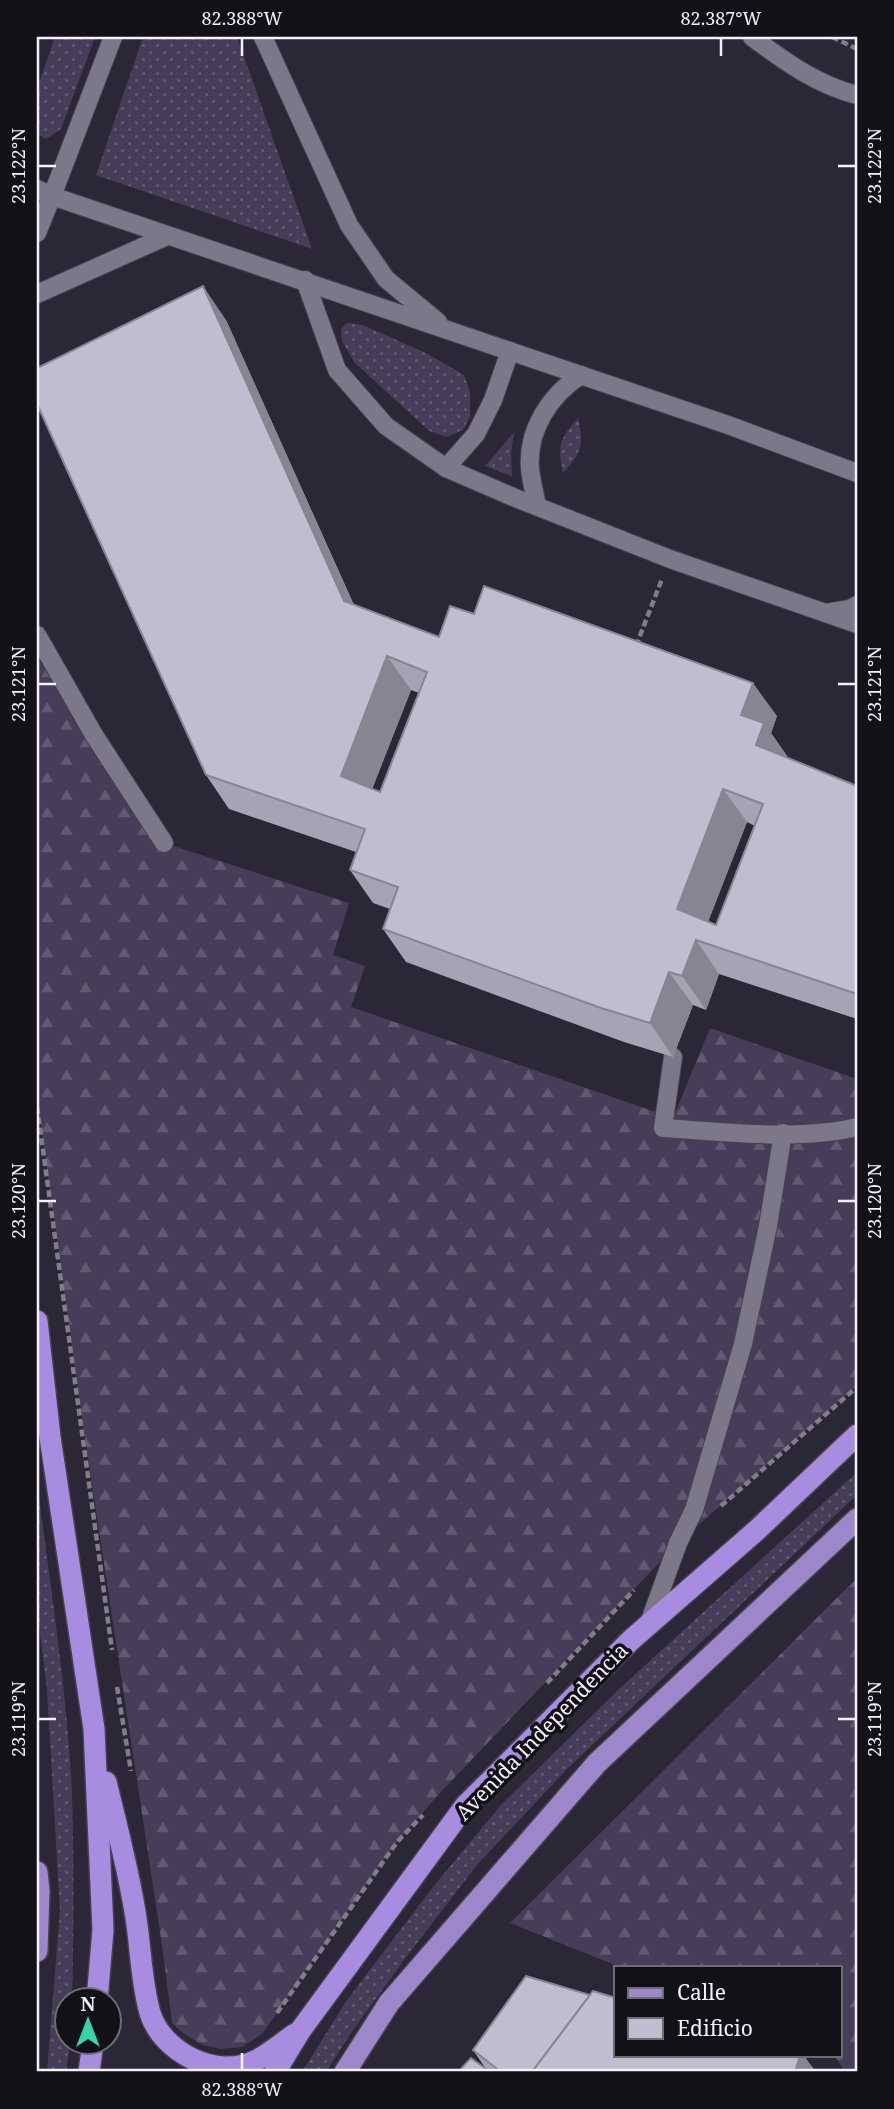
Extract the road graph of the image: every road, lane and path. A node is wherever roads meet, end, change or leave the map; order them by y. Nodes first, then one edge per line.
1 (113, 37) edge
2 (263, 37) edge
3 (752, 37) edge
4 (832, 37) edge
5 (857, 49) edge
6 (857, 94) edge
7 (45, 192) edge
8 (37, 233) edge
9 (167, 236) junction
10 (305, 280) junction
11 (37, 294) edge
12 (447, 330) junction
13 (510, 351) junction
14 (580, 375) junction
15 (446, 468) junction
16 (857, 473) edge
17 (537, 506) junction
18 (670, 559) junction
19 (857, 605) edge
20 (822, 613) junction
21 (857, 624) edge
22 (37, 635) edge
23 (634, 650) edge
24 (164, 843) dead end
25 (673, 1057) dead end
26 (37, 1107) edge
27 (857, 1127) edge
28 (783, 1133) junction
29 (37, 1321) edge
30 (857, 1387) edge
31 (37, 1405) edge
32 (857, 1435) edge
33 (50, 1437) junction
34 (720, 1506) dead end
35 (857, 1519) edge
36 (641, 1583) dead end
37 (648, 1626) junction
38 (112, 1651) dead end
39 (116, 1678) dead end
40 (538, 1693) dead end
41 (93, 1729) junction
42 (131, 1772) dead end
43 (425, 1812) dead end
44 (37, 1872) edge
45 (37, 1951) edge
46 (98, 1986) edge
47 (270, 2023) dead end
48 (300, 2031) junction
49 (275, 2072) edge
50 (345, 2072) edge

1 - 7 lane
2 - 12 lane
3 - 6 lane
4 - 5 path
7 - 8 lane
7 - 9 lane
9 - 10 lane
9 - 11 lane
10 - 12 lane
10 - 15 lane
12 - 13 lane
13 - 14 lane
13 - 15 lane
14 - 16 lane
14 - 17 lane
15 - 17 lane
17 - 18 lane
18 - 20 lane
18 - 23 path
19 - 20 lane
20 - 21 lane
22 - 24 lane
25 - 28 lane
26 - 38 path
27 - 28 lane
28 - 37 lane
29 - 33 highway
30 - 34 path
31 - 33 highway
32 - 37 highway, Avenida Independencia
33 - 41 highway
35 - 50 main road
36 - 40 path
37 - 48 highway, Avenida Independencia
39 - 42 path
41 - 46 highway
41 - 48 highway
43 - 47 path
44 - 45 main road
48 - 49 highway, Avenida Independencia

